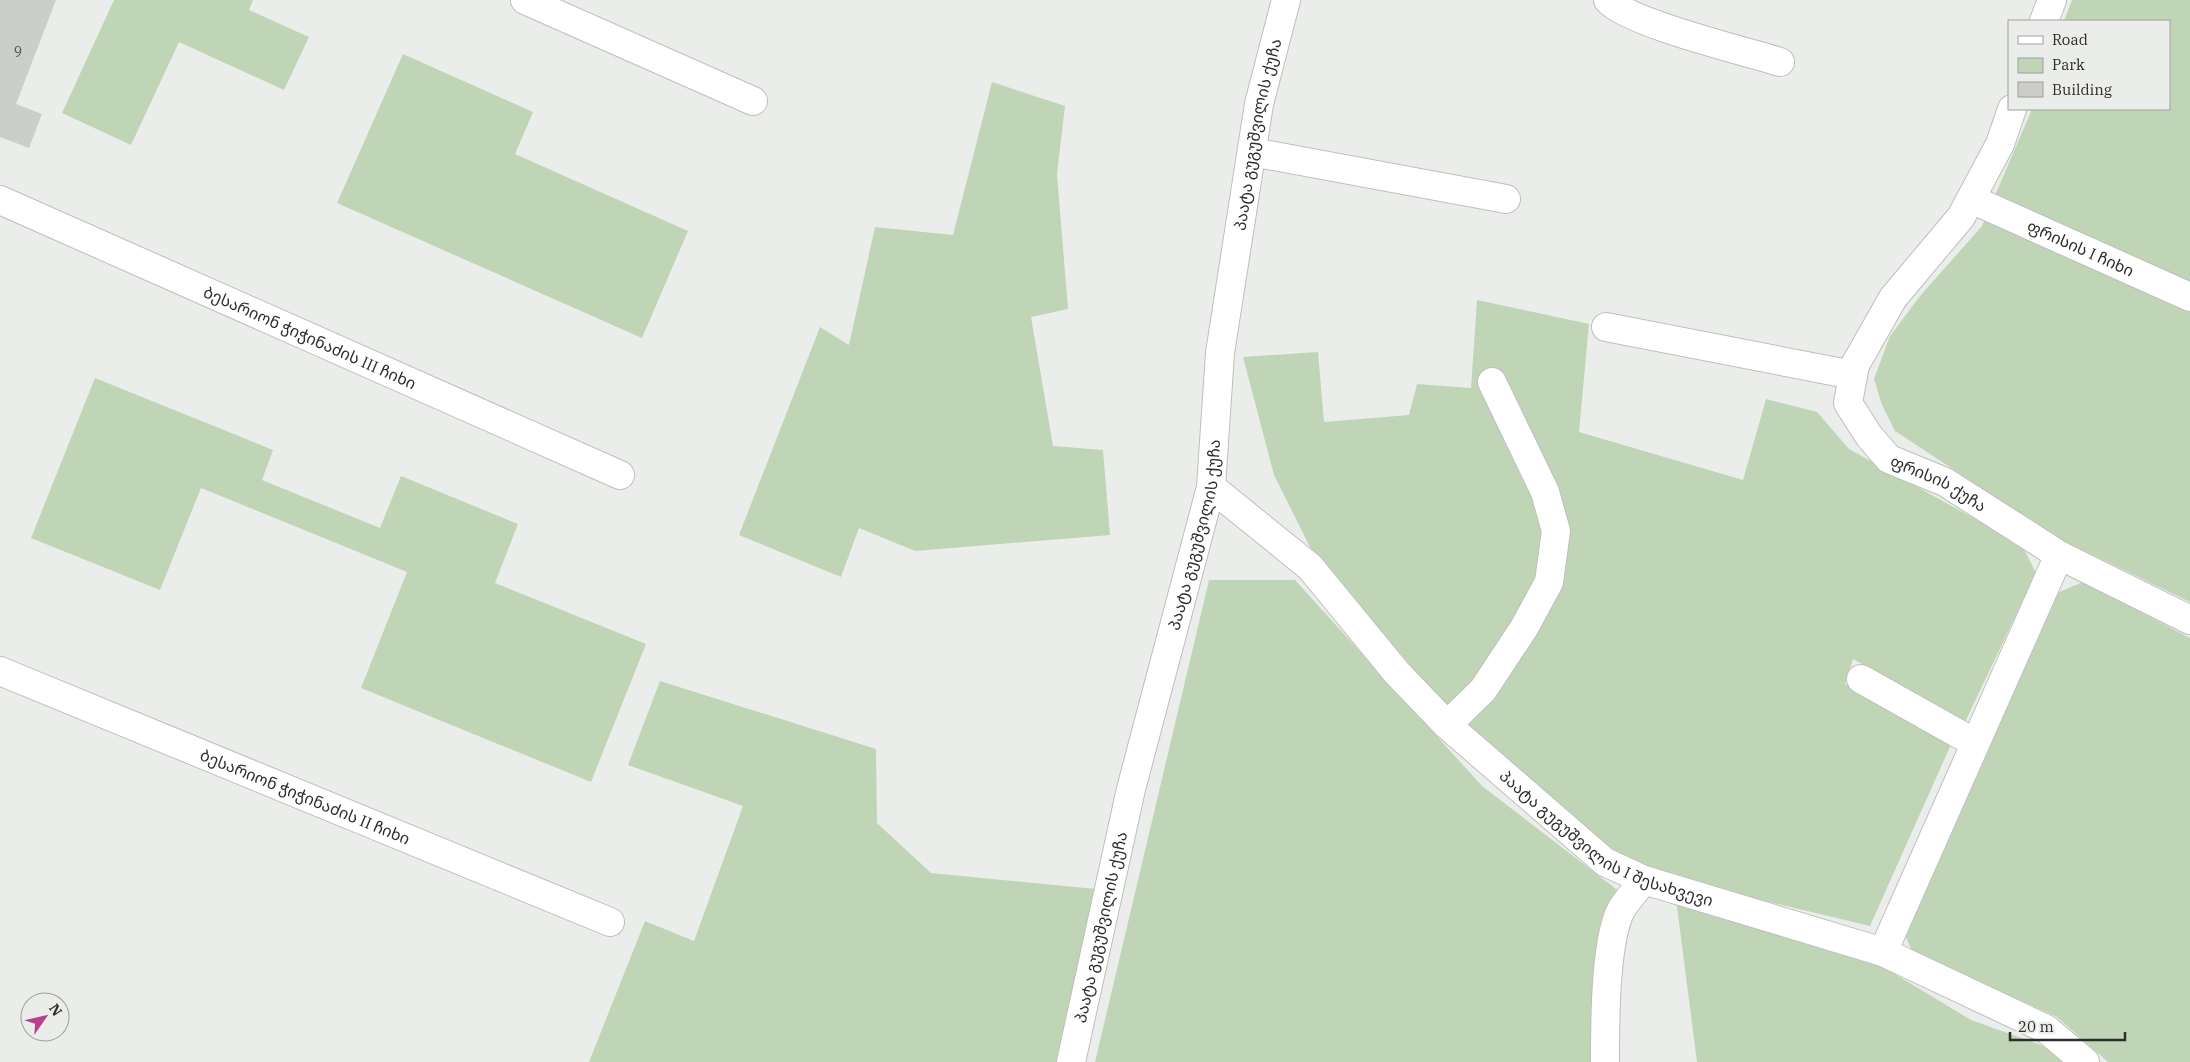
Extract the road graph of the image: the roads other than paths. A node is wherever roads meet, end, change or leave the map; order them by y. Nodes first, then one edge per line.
1 (525, 0) edge
2 (1286, 0) edge
3 (1608, 0) edge
4 (2052, 0) edge
5 (2044, 20) edge
6 (1780, 62) dead end
7 (753, 102) dead end
8 (2012, 110) edge
9 (1252, 152) junction
10 (1506, 199) dead end
11 (1971, 199) junction
12 (2, 206) edge
13 (2190, 297) edge
14 (1606, 327) dead end
15 (1853, 376) junction
16 (1492, 382) dead end
17 (620, 476) dead end
18 (1212, 487) junction
19 (2059, 555) junction
20 (2190, 620) edge
21 (0, 672) edge
22 (1860, 679) dead end
23 (1447, 725) junction
24 (1976, 743) junction
25 (1644, 880) junction
26 (610, 922) dead end
27 (1882, 952) junction
28 (1071, 1062) edge
29 (1605, 1062) edge
30 (2085, 1062) edge

1 - 7 street
2 - 9 street, პაატა გუგუშვილის ქუჩა
3 - 6 street
4 - 5 street
8 - 11 street, ფრისის ქუჩა
9 - 10 street
9 - 18 street, პაატა გუგუშვილის ქუჩა
11 - 13 street, ფრისის I ჩიხი
11 - 15 street, ფრისის ქუჩა
12 - 17 street, ბესარიონ ჭიჭინაძის III ჩიხი
14 - 15 street
15 - 19 street, ფრისის ქუჩა
16 - 23 street
18 - 23 street, პაატა გუგუშვილის I შესახვევი
18 - 28 street, პაატა გუგუშვილის ქუჩა
19 - 20 street, ფრისის ქუჩა
19 - 24 street
21 - 26 street, ბესარიონ ჭიჭინაძის II ჩიხი
22 - 24 street
23 - 25 street, პაატა გუგუშვილის I შესახვევი
24 - 27 street
25 - 27 street, პაატა გუგუშვილის I შესახვევი
25 - 29 street
27 - 30 street, პაატა გუგუშვილის I შესახვევი

